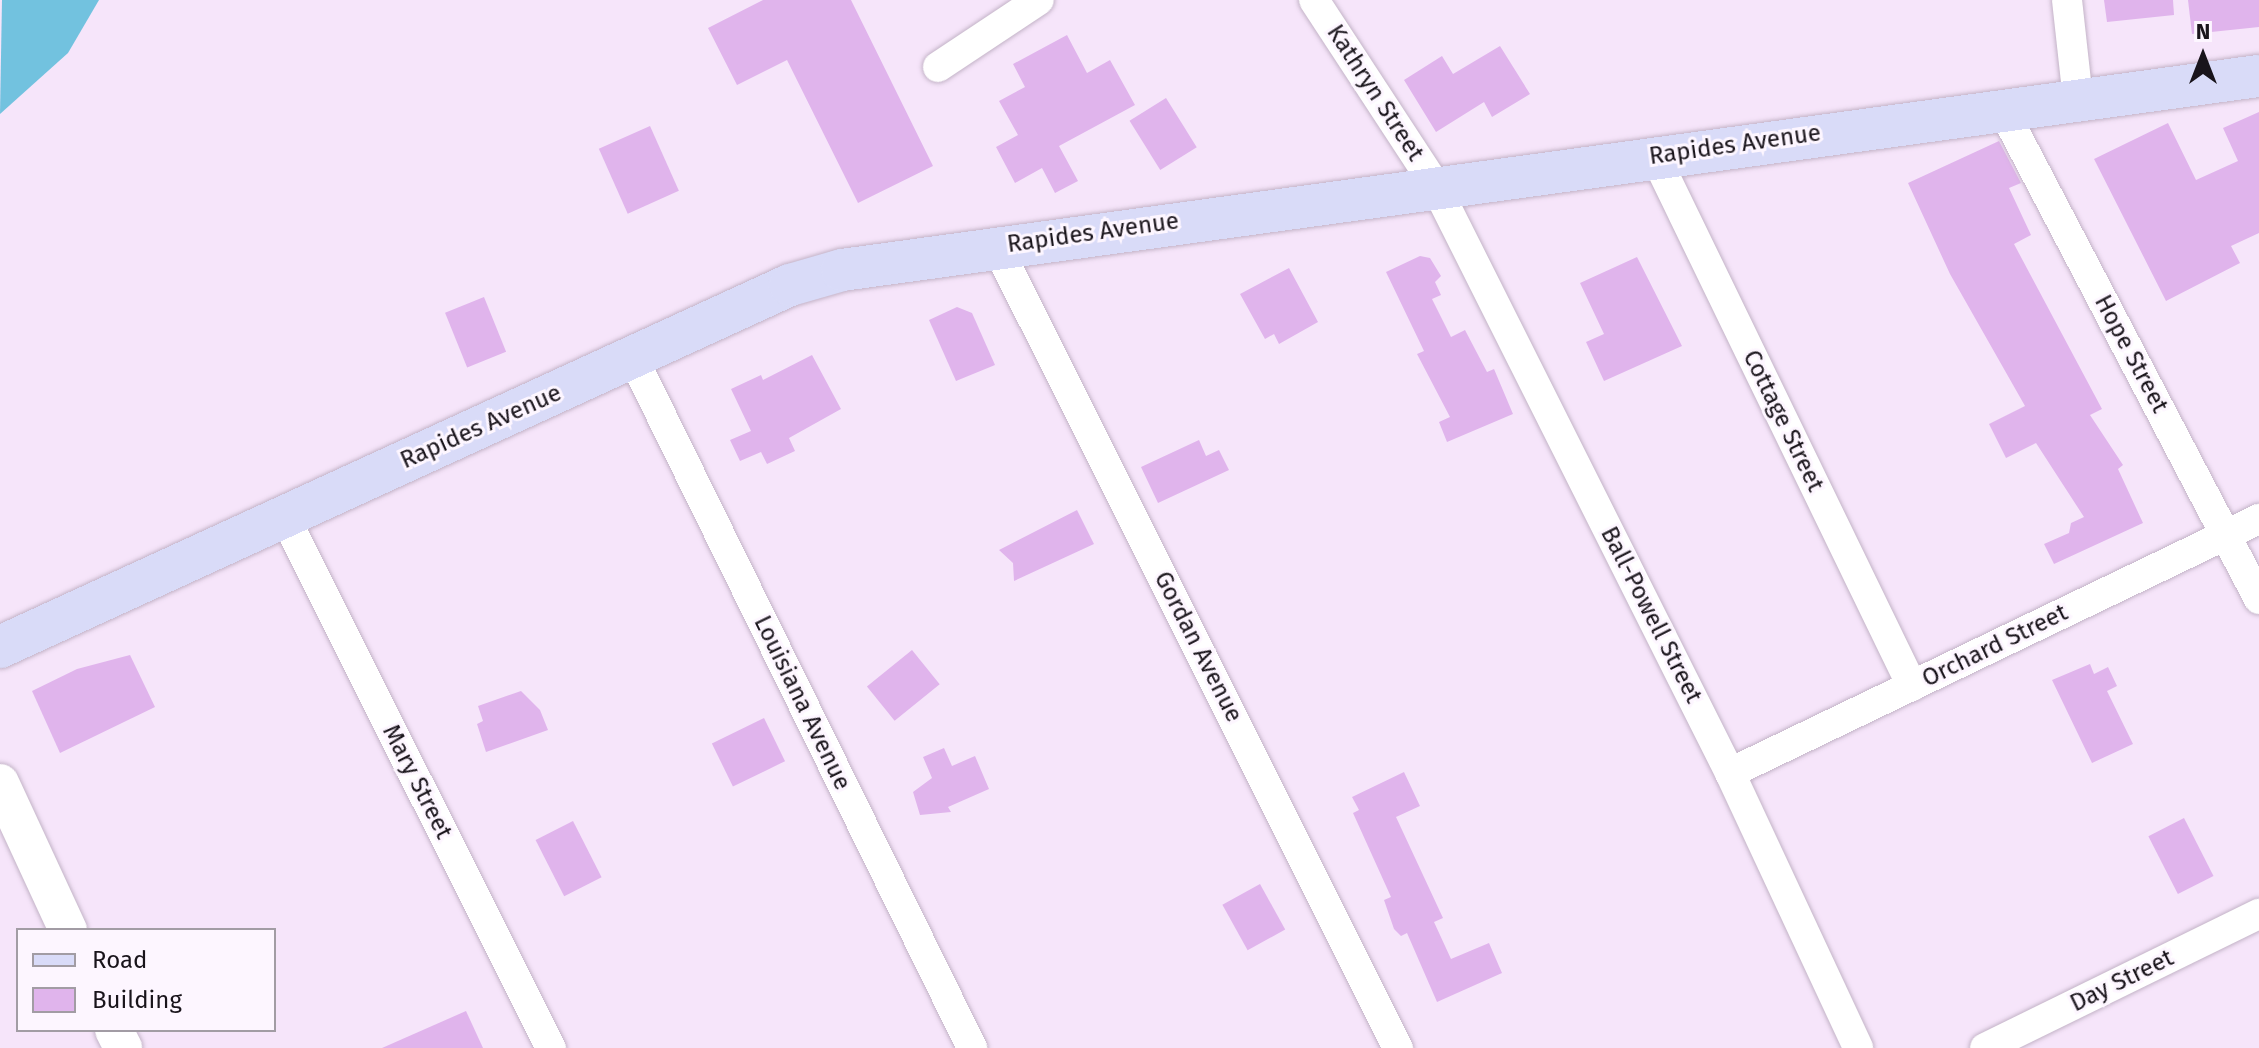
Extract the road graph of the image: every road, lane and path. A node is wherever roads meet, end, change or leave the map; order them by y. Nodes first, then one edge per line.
1 (1039, 0) edge
2 (1314, 0) edge
3 (2067, 0) edge
4 (938, 67) dead end
5 (2259, 76) edge
6 (2078, 100) junction
7 (2003, 110) junction
8 (1655, 156) junction
9 (1435, 185) junction
10 (997, 247) junction
11 (633, 358) junction
12 (284, 516) junction
13 (2259, 519) edge
14 (2226, 535) junction
15 (2259, 599) edge
16 (0, 647) edge
17 (1912, 686) junction
18 (1730, 773) junction
19 (0, 783) edge
20 (2259, 914) edge
21 (67, 928) edge
22 (551, 1048) edge
23 (972, 1048) edge
24 (1398, 1048) edge
25 (1858, 1048) edge
26 (1985, 1048) edge

1 - 4 street
2 - 9 street, Kathryn Street
3 - 6 street
5 - 6 main road, Rapides Avenue
6 - 7 main road, Rapides Avenue
7 - 8 main road, Rapides Avenue
7 - 14 street, Hope Street
8 - 9 main road, Rapides Avenue
8 - 17 street, Cottage Street
9 - 10 main road, Rapides Avenue
9 - 18 street, Ball-Powell Street
10 - 11 main road, Rapides Avenue
10 - 24 street, Gordan Avenue
11 - 12 main road, Rapides Avenue
11 - 23 street, Louisiana Avenue
12 - 16 main road, Rapides Avenue
12 - 22 street, Mary Street
13 - 14 street, Orchard Street
14 - 15 street, Hope Street
14 - 17 street, Orchard Street
17 - 18 street, Orchard Street
18 - 25 street, Ball-Powell Street
19 - 21 street
20 - 26 street, Day Street

